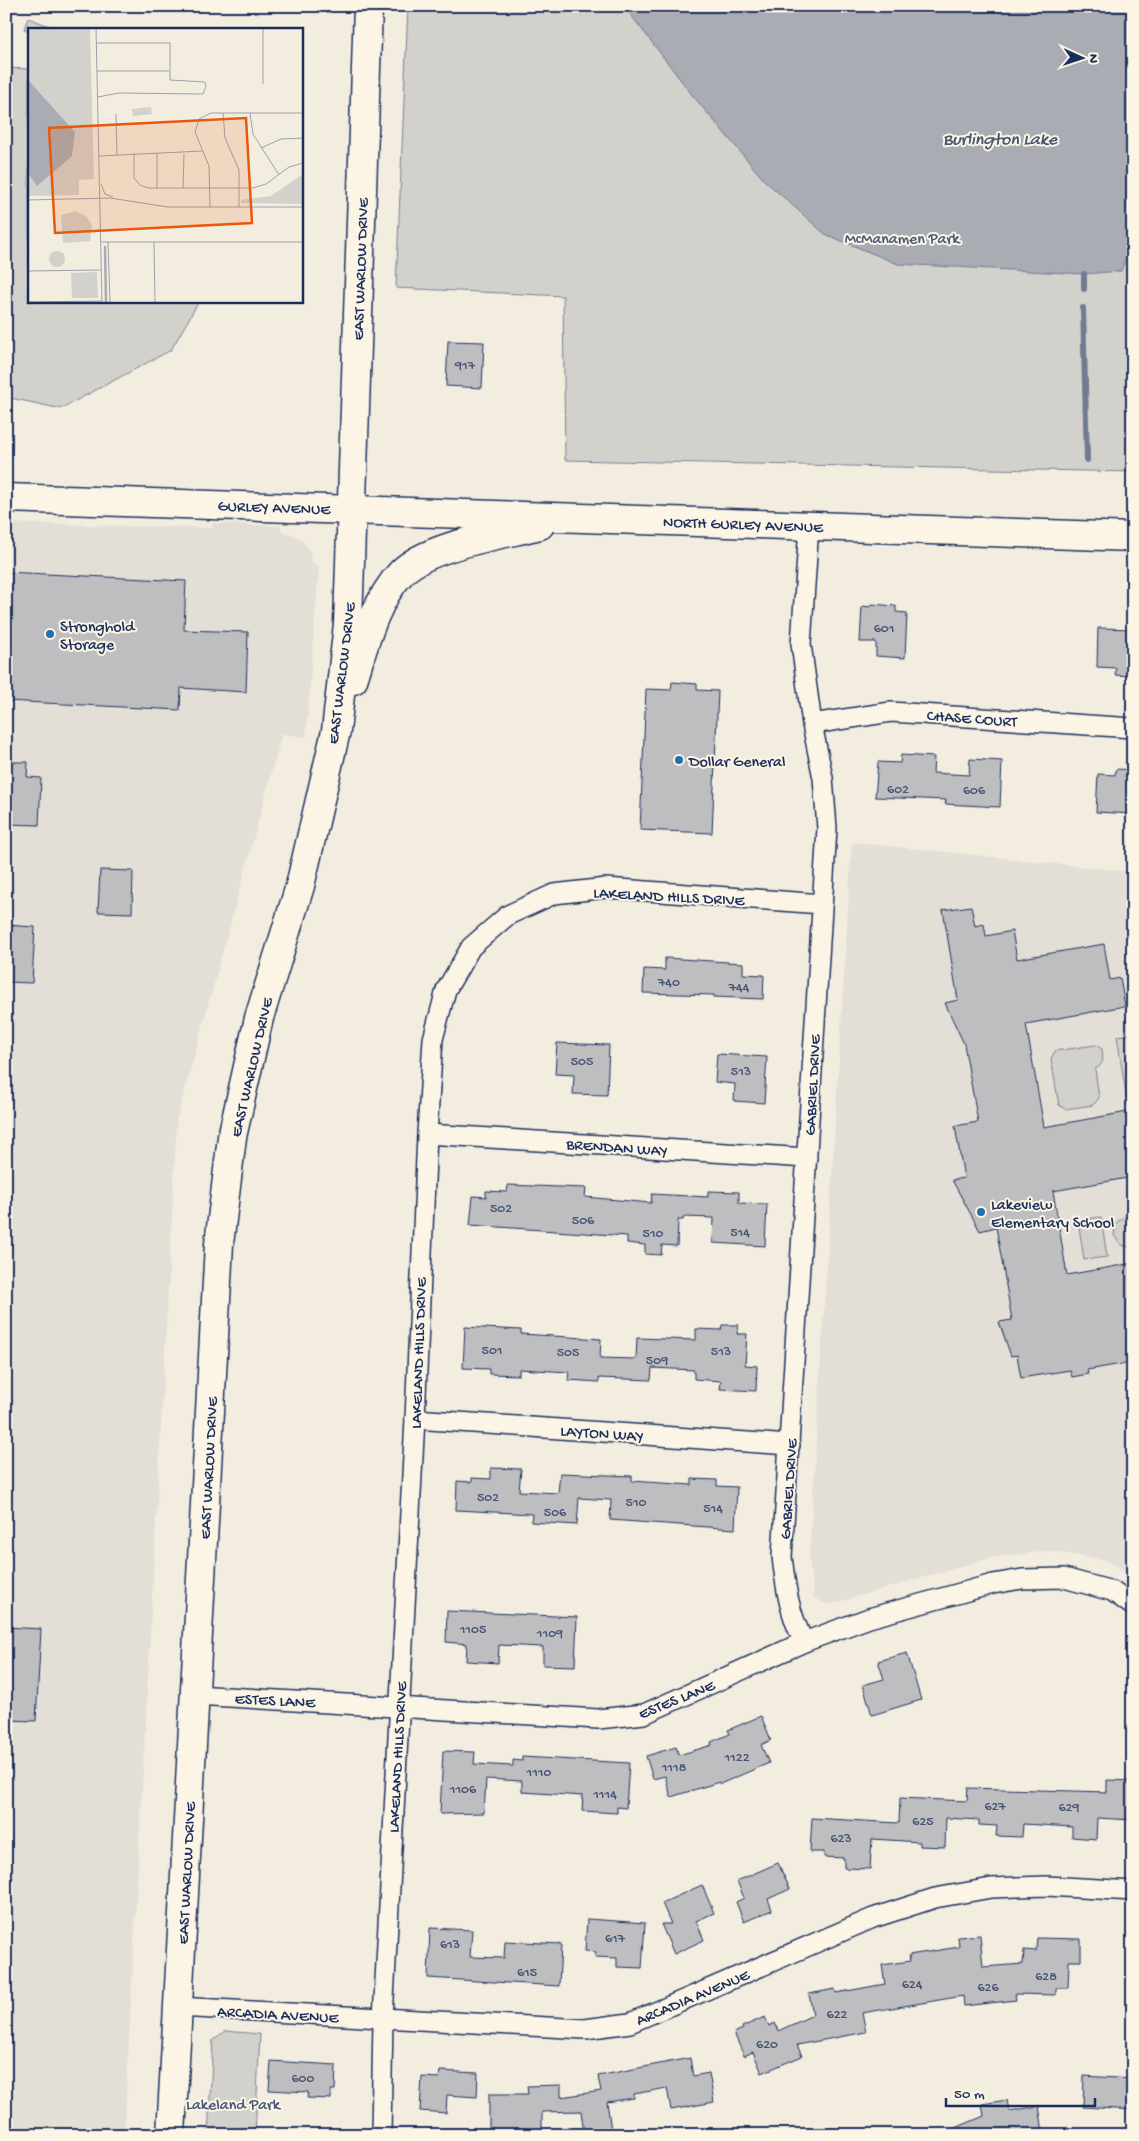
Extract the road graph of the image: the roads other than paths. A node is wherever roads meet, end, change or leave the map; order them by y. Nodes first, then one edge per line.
1 (368, 6) edge
2 (6, 498) edge
3 (353, 508) junction
4 (574, 517) junction
5 (809, 526) junction
6 (1133, 537) edge
7 (812, 724) junction
8 (1133, 728) edge
9 (336, 731) junction
10 (822, 904) junction
11 (427, 1134) junction
12 (807, 1158) junction
13 (415, 1419) junction
14 (790, 1445) junction
15 (1133, 1606) edge
16 (804, 1642) junction
17 (195, 1695) junction
18 (398, 1706) junction
19 (1133, 1891) edge
20 (177, 2007) junction
21 (383, 2018) junction
22 (171, 2135) edge
23 (381, 2135) edge

1 - 3 street, EAST WARLOW DRIVE
2 - 3 street, GURLEY AVENUE
3 - 4 street, NORTH GURLEY AVENUE
3 - 9 street, EAST WARLOW DRIVE
4 - 5 street, NORTH GURLEY AVENUE
4 - 9 street
5 - 6 street, NORTH GURLEY AVENUE
5 - 7 street, GABRIEL DRIVE
7 - 8 street, CHASE COURT
7 - 10 street, GABRIEL DRIVE
9 - 17 street, EAST WARLOW DRIVE
10 - 11 street, LAKELAND HILLS DRIVE
10 - 12 street, GABRIEL DRIVE
11 - 12 street, BRENDAN WAY
11 - 13 street, LAKELAND HILLS DRIVE
12 - 14 street, GABRIEL DRIVE
13 - 14 street, LAYTON WAY
13 - 18 street, LAKELAND HILLS DRIVE
14 - 16 street, GABRIEL DRIVE
15 - 16 street, ESTES LANE
16 - 18 street, ESTES LANE
17 - 18 street, ESTES LANE
17 - 20 street, EAST WARLOW DRIVE
18 - 21 street, LAKELAND HILLS DRIVE
19 - 21 street, ARCADIA AVENUE
20 - 21 street, ARCADIA AVENUE
20 - 22 street, EAST WARLOW DRIVE
21 - 23 street, LAKELAND HILLS DRIVE

